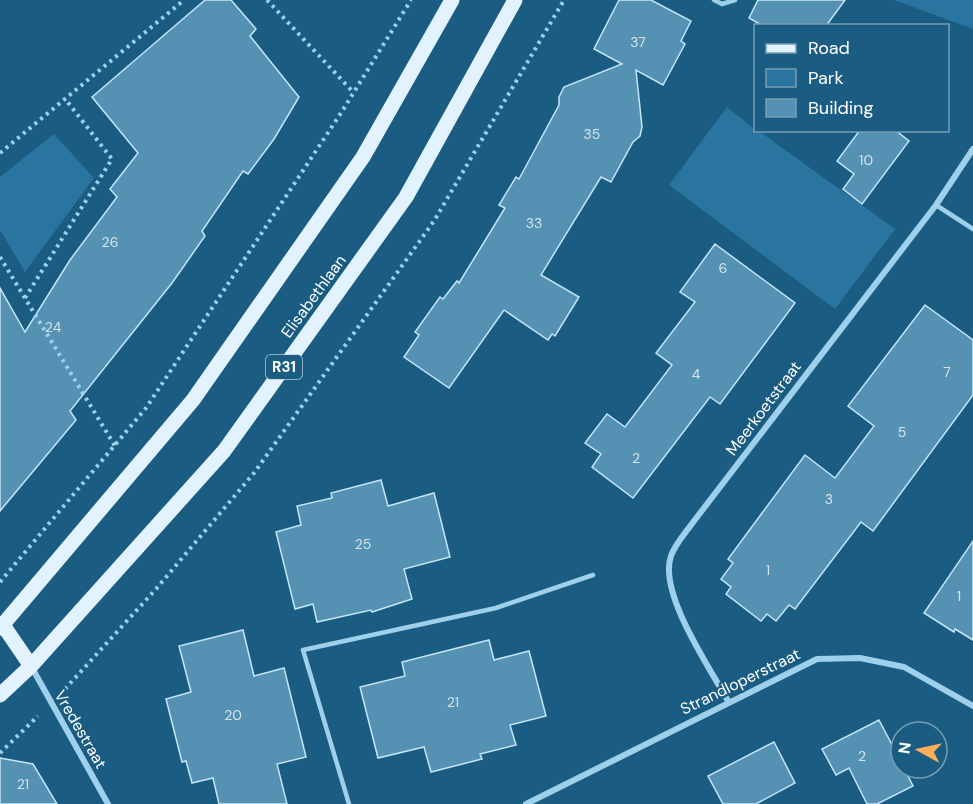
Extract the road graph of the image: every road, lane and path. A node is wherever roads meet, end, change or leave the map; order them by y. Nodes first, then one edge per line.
1 (183, 0) edge
2 (267, 0) edge
3 (411, 0) edge
4 (452, 0) edge
5 (515, 0) edge
6 (714, 0) edge
7 (735, 0) edge
8 (353, 92) junction
9 (66, 100) junction
10 (973, 149) edge
11 (0, 153) edge
12 (936, 205) junction
13 (973, 229) edge
14 (0, 256) edge
15 (25, 298) junction
16 (115, 446) junction
17 (593, 575) dead end
18 (0, 582) edge
19 (1, 625) edge
20 (31, 666) junction
21 (0, 695) edge
22 (728, 701) junction
23 (973, 706) edge
24 (108, 804) edge
25 (349, 804) edge
26 (525, 804) edge

1 - 9 path
2 - 8 path
3 - 8 path
4 - 19 main road
5 - 20 main road, Elisabethlaan / R31
6 - 7 lane
8 - 16 path
9 - 11 path
9 - 15 path
10 - 12 street, Meerkoetstraat
12 - 13 lane
12 - 22 street, Meerkoetstraat
14 - 15 path
15 - 16 path
16 - 18 path
17 - 25 lane
19 - 20 main road
20 - 21 main road, Elisabethlaan / R31
20 - 24 street, Vredestraat
22 - 23 street, Strandloperstraat
22 - 26 street, Strandloperstraat

